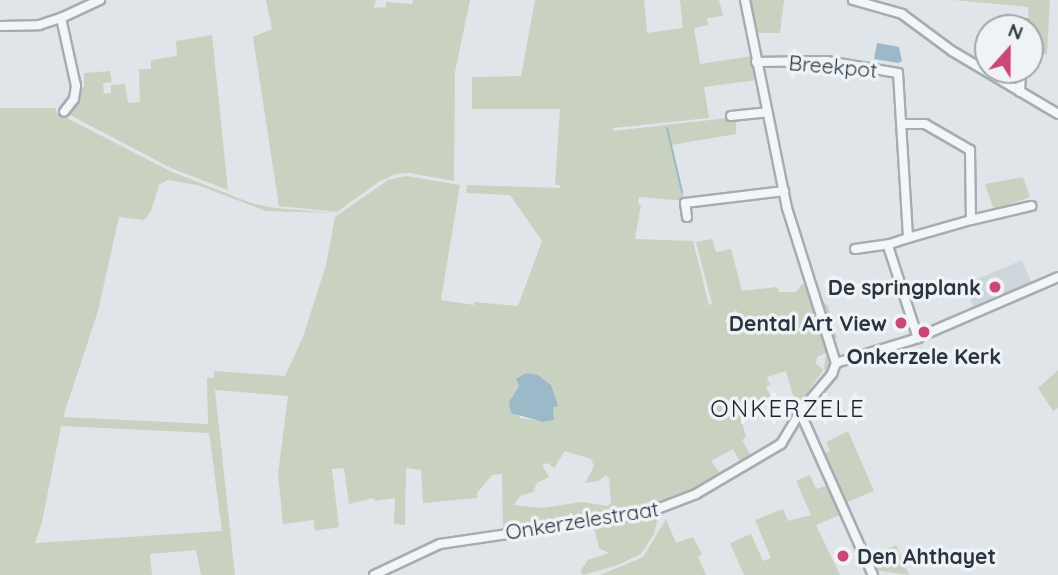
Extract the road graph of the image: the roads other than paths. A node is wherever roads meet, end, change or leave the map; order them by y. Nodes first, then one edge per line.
1 (100, 0) edge
2 (745, 0) edge
3 (853, 0) edge
4 (61, 18) junction
5 (0, 26) edge
6 (756, 62) junction
7 (1020, 84) edge
8 (1020, 92) junction
9 (767, 111) junction
10 (64, 112) dead end
11 (1058, 114) edge
12 (730, 116) dead end
13 (902, 124) junction
14 (784, 191) junction
15 (1031, 206) dead end
16 (687, 217) dead end
17 (971, 220) junction
18 (908, 239) junction
19 (889, 244) junction
20 (855, 249) dead end
21 (1058, 277) edge
22 (918, 338) junction
23 (836, 363) junction
24 (800, 412) junction
25 (374, 575) edge
26 (873, 575) edge

1 - 4 street
2 - 6 street
3 - 8 street
4 - 5 street
4 - 10 street
6 - 9 street
6 - 13 street, Breekpot
7 - 8 street
8 - 11 street
9 - 12 street
9 - 14 street
13 - 17 street
13 - 18 street, Breekpot
14 - 16 street
14 - 23 street
15 - 17 street
17 - 18 street
18 - 19 street
19 - 20 street
19 - 22 street
21 - 22 street
22 - 23 street
23 - 24 street, Onkerzelestraat
24 - 25 street, Onkerzelestraat
24 - 26 street

